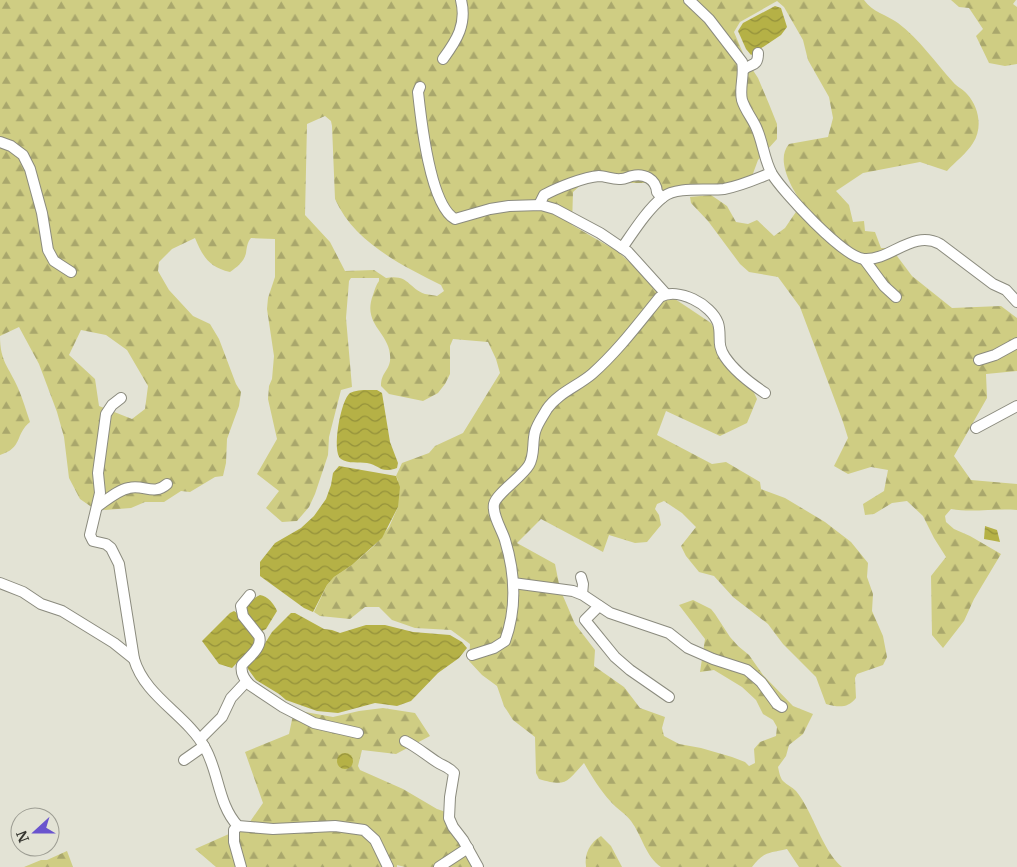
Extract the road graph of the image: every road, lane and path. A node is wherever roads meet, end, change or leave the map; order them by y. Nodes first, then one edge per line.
1 (462, 0) edge
2 (689, 0) edge
3 (758, 52) dead end
4 (443, 59) dead end
5 (744, 69) junction
6 (420, 87) dead end
7 (0, 142) edge
8 (771, 173) junction
9 (662, 198) junction
10 (539, 205) junction
11 (622, 248) junction
12 (864, 259) junction
13 (71, 272) dead end
14 (666, 294) junction
15 (896, 297) dead end
16 (1017, 302) edge
17 (1017, 343) edge
18 (980, 360) dead end
19 (765, 393) dead end
20 (121, 398) dead end
21 (1017, 406) edge
22 (976, 428) dead end
23 (167, 484) dead end
24 (98, 506) junction
25 (581, 577) dead end
26 (0, 583) edge
27 (514, 583) junction
28 (250, 594) dead end
29 (582, 594) junction
30 (598, 606) junction
31 (472, 655) dead end
32 (134, 659) junction
33 (246, 682) junction
34 (669, 697) dead end
35 (782, 707) dead end
36 (358, 733) dead end
37 (405, 741) dead end
38 (202, 742) junction
39 (184, 760) dead end
40 (238, 826) junction
41 (468, 848) junction
42 (241, 867) edge
43 (388, 867) edge
44 (438, 867) edge
45 (478, 867) edge

1 - 4 street
2 - 5 street
3 - 5 street
5 - 8 street
6 - 10 street
7 - 13 street
8 - 9 street
8 - 12 street
9 - 10 street
9 - 11 street
10 - 11 street
11 - 14 street
12 - 15 street
12 - 16 street
14 - 19 street
14 - 27 street
17 - 18 street
20 - 24 street
21 - 22 street
23 - 24 street
24 - 32 street
25 - 29 street
26 - 32 street
27 - 29 street
27 - 31 street
28 - 33 street
29 - 30 street
30 - 34 street
30 - 35 street
32 - 38 street
33 - 36 street
33 - 38 street
37 - 41 street
38 - 39 street
38 - 40 street
40 - 42 street
40 - 43 street
41 - 44 street
41 - 45 street

